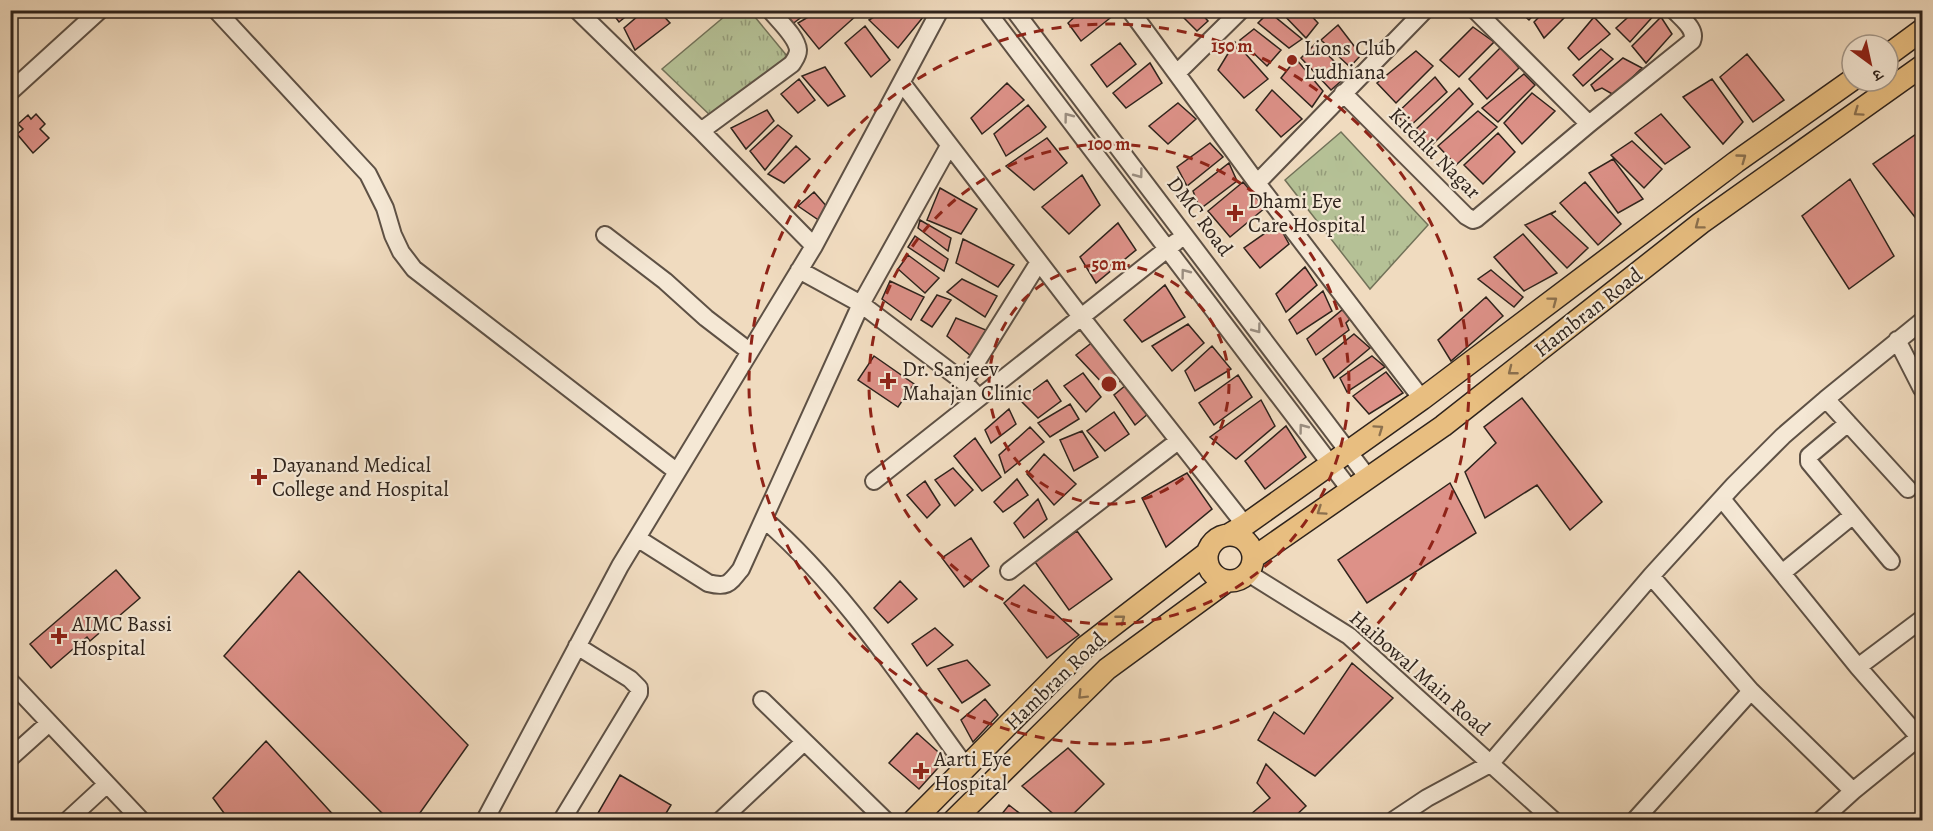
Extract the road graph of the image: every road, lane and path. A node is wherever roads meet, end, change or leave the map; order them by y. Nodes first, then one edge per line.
1 (100, 10) edge
2 (216, 10) edge
3 (577, 10) edge
4 (770, 10) edge
5 (940, 10) edge
6 (986, 10) edge
7 (1014, 10) edge
8 (1130, 10) edge
9 (1241, 10) edge
10 (1425, 10) edge
11 (1475, 10) edge
12 (1674, 10) edge
13 (1923, 30) edge
14 (1900, 46) edge
15 (1923, 66) edge
16 (1177, 73) junction
17 (902, 84) junction
18 (1840, 88) edge
19 (10, 92) edge
20 (1343, 93) junction
21 (1589, 124) junction
22 (701, 131) junction
23 (949, 146) junction
24 (1257, 183) junction
25 (1186, 234) junction
26 (605, 235) dead end
27 (814, 246) junction
28 (1167, 249) junction
29 (1039, 262) junction
30 (799, 270) junction
31 (861, 304) junction
32 (1082, 318) junction
33 (1923, 321) edge
34 (1897, 340) junction
35 (749, 351) junction
36 (964, 382) junction
37 (1923, 389) edge
38 (979, 398) junction
39 (1422, 399) junction
40 (1826, 399) junction
41 (1848, 423) junction
42 (1178, 441) junction
43 (1348, 451) junction
44 (1330, 464) junction
45 (676, 471) junction
46 (1370, 479) junction
47 (874, 481) dead end
48 (1908, 489) dead end
49 (1352, 491) junction
50 (1722, 500) junction
51 (1852, 516) junction
52 (764, 519) junction
53 (1237, 530) junction
54 (637, 538) junction
55 (1207, 553) junction
56 (1891, 561) dead end
57 (1250, 566) junction
58 (1009, 571) dead end
59 (1782, 573) junction
60 (1651, 576) junction
61 (1227, 581) junction
62 (1923, 619) edge
63 (577, 646) junction
64 (1858, 667) junction
65 (10, 681) edge
66 (1751, 691) junction
67 (762, 700) dead end
68 (49, 723) junction
69 (1920, 741) edge
70 (804, 742) junction
71 (10, 759) edge
72 (1490, 764) junction
73 (966, 767) junction
74 (107, 784) junction
75 (1853, 791) junction
76 (961, 818) edge
77 (68, 820) edge
78 (141, 820) edge
79 (485, 820) edge
80 (562, 820) edge
81 (722, 820) edge
82 (885, 820) edge
83 (914, 820) edge
84 (1394, 820) edge
85 (1553, 820) edge
86 (1635, 820) edge
87 (1821, 820) edge

1 - 19 street
2 - 45 street
3 - 22 street
4 - 22 street
5 - 17 street
28 -> 6 street
7 -> 25 street, DMC Road
8 - 16 street
9 - 16 street
10 - 20 street
11 - 21 street
12 - 21 street, Kitchlu Nagar
13 - 14 main road
15 -> 46 main road, Hambran Road
16 - 24 street
17 - 23 street
17 - 27 street
39 -> 18 main road, Hambran Road
20 - 21 street, Kitchlu Nagar
20 - 24 street
22 - 27 street
23 - 29 street
23 - 31 street
24 - 39 street
25 - 28 street
25 -> 43 street, DMC Road
26 - 35 street
27 - 30 street
28 - 32 street
44 -> 28 street
29 - 32 street
29 - 36 street
30 - 31 street
30 - 35 street
31 - 36 street
31 - 52 street
32 - 38 street
32 - 42 street
33 - 34 street
34 - 37 street
34 - 40 street
35 - 45 street
36 - 38 street
38 - 47 street
43 -> 39 main road, Hambran Road
40 - 41 street
40 - 50 street
41 - 48 street
41 - 51 street
42 - 53 street
42 - 58 street
43 - 44 main road, Hambran Road
43 - 46 street, DMC Road
44 - 49 street
44 - 53 main road, Hambran Road
45 - 54 street
46 - 49 main road, Hambran Road
49 -> 57 main road, Hambran Road
50 - 59 street
50 - 60 street
51 - 56 street
51 - 59 street
52 - 54 street
52 - 73 street
53 - 55 main road
53 - 57 main road
54 - 63 street
55 - 61 main road
73 -> 55 main road, Hambran Road
57 - 61 main road
57 - 72 street, Haibowal Main Road
59 - 64 street
60 - 66 street
60 - 72 street
61 -> 76 main road, Hambran Road
62 - 64 street
63 - 79 street
63 - 80 street
64 - 69 street
65 - 68 street
66 - 75 street
66 - 86 street
67 - 70 street
68 - 71 street
68 - 74 street
69 - 75 street
70 - 81 street
70 - 82 street
72 - 84 street
72 - 85 street, Haibowal Main Road
73 - 83 main road, Hambran Road
74 - 77 street
74 - 78 street
75 - 87 street

